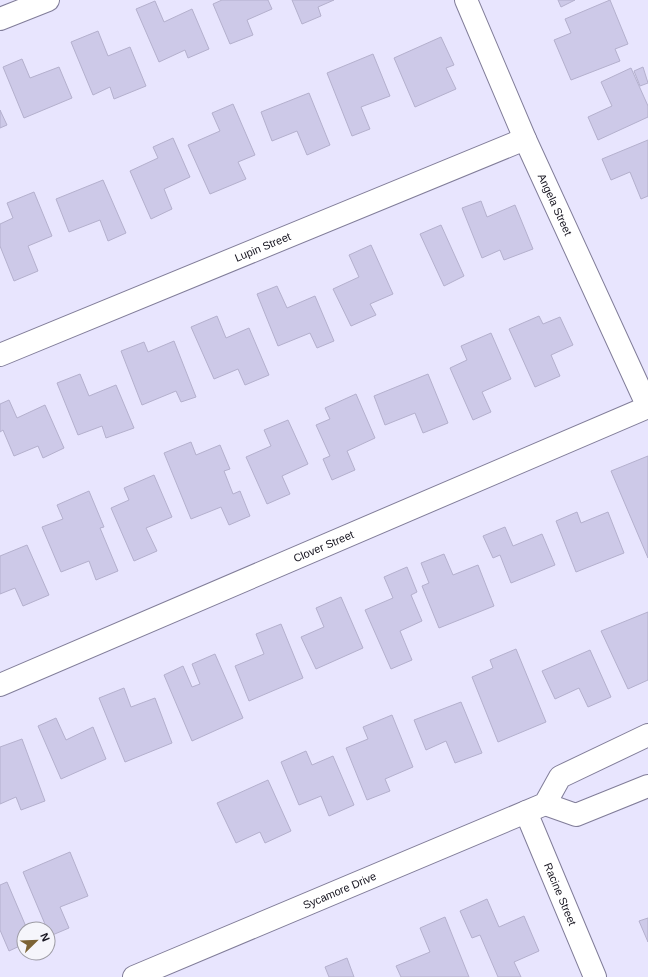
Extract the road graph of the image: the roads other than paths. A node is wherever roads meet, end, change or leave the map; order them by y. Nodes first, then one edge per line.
1 (48, 0) edge
2 (466, 0) edge
3 (0, 19) edge
4 (525, 139) junction
5 (0, 355) edge
6 (648, 407) edge
7 (0, 685) edge
8 (648, 736) edge
9 (648, 786) edge
10 (536, 808) junction
11 (134, 977) edge
12 (595, 977) edge

1 - 3 street
2 - 4 street, Angela Street
4 - 5 street, Lupin Street
4 - 6 street, Angela Street
6 - 7 street, Clover Street
8 - 10 street
9 - 10 street
10 - 11 street, Sycamore Drive
10 - 12 street, Racine Street

